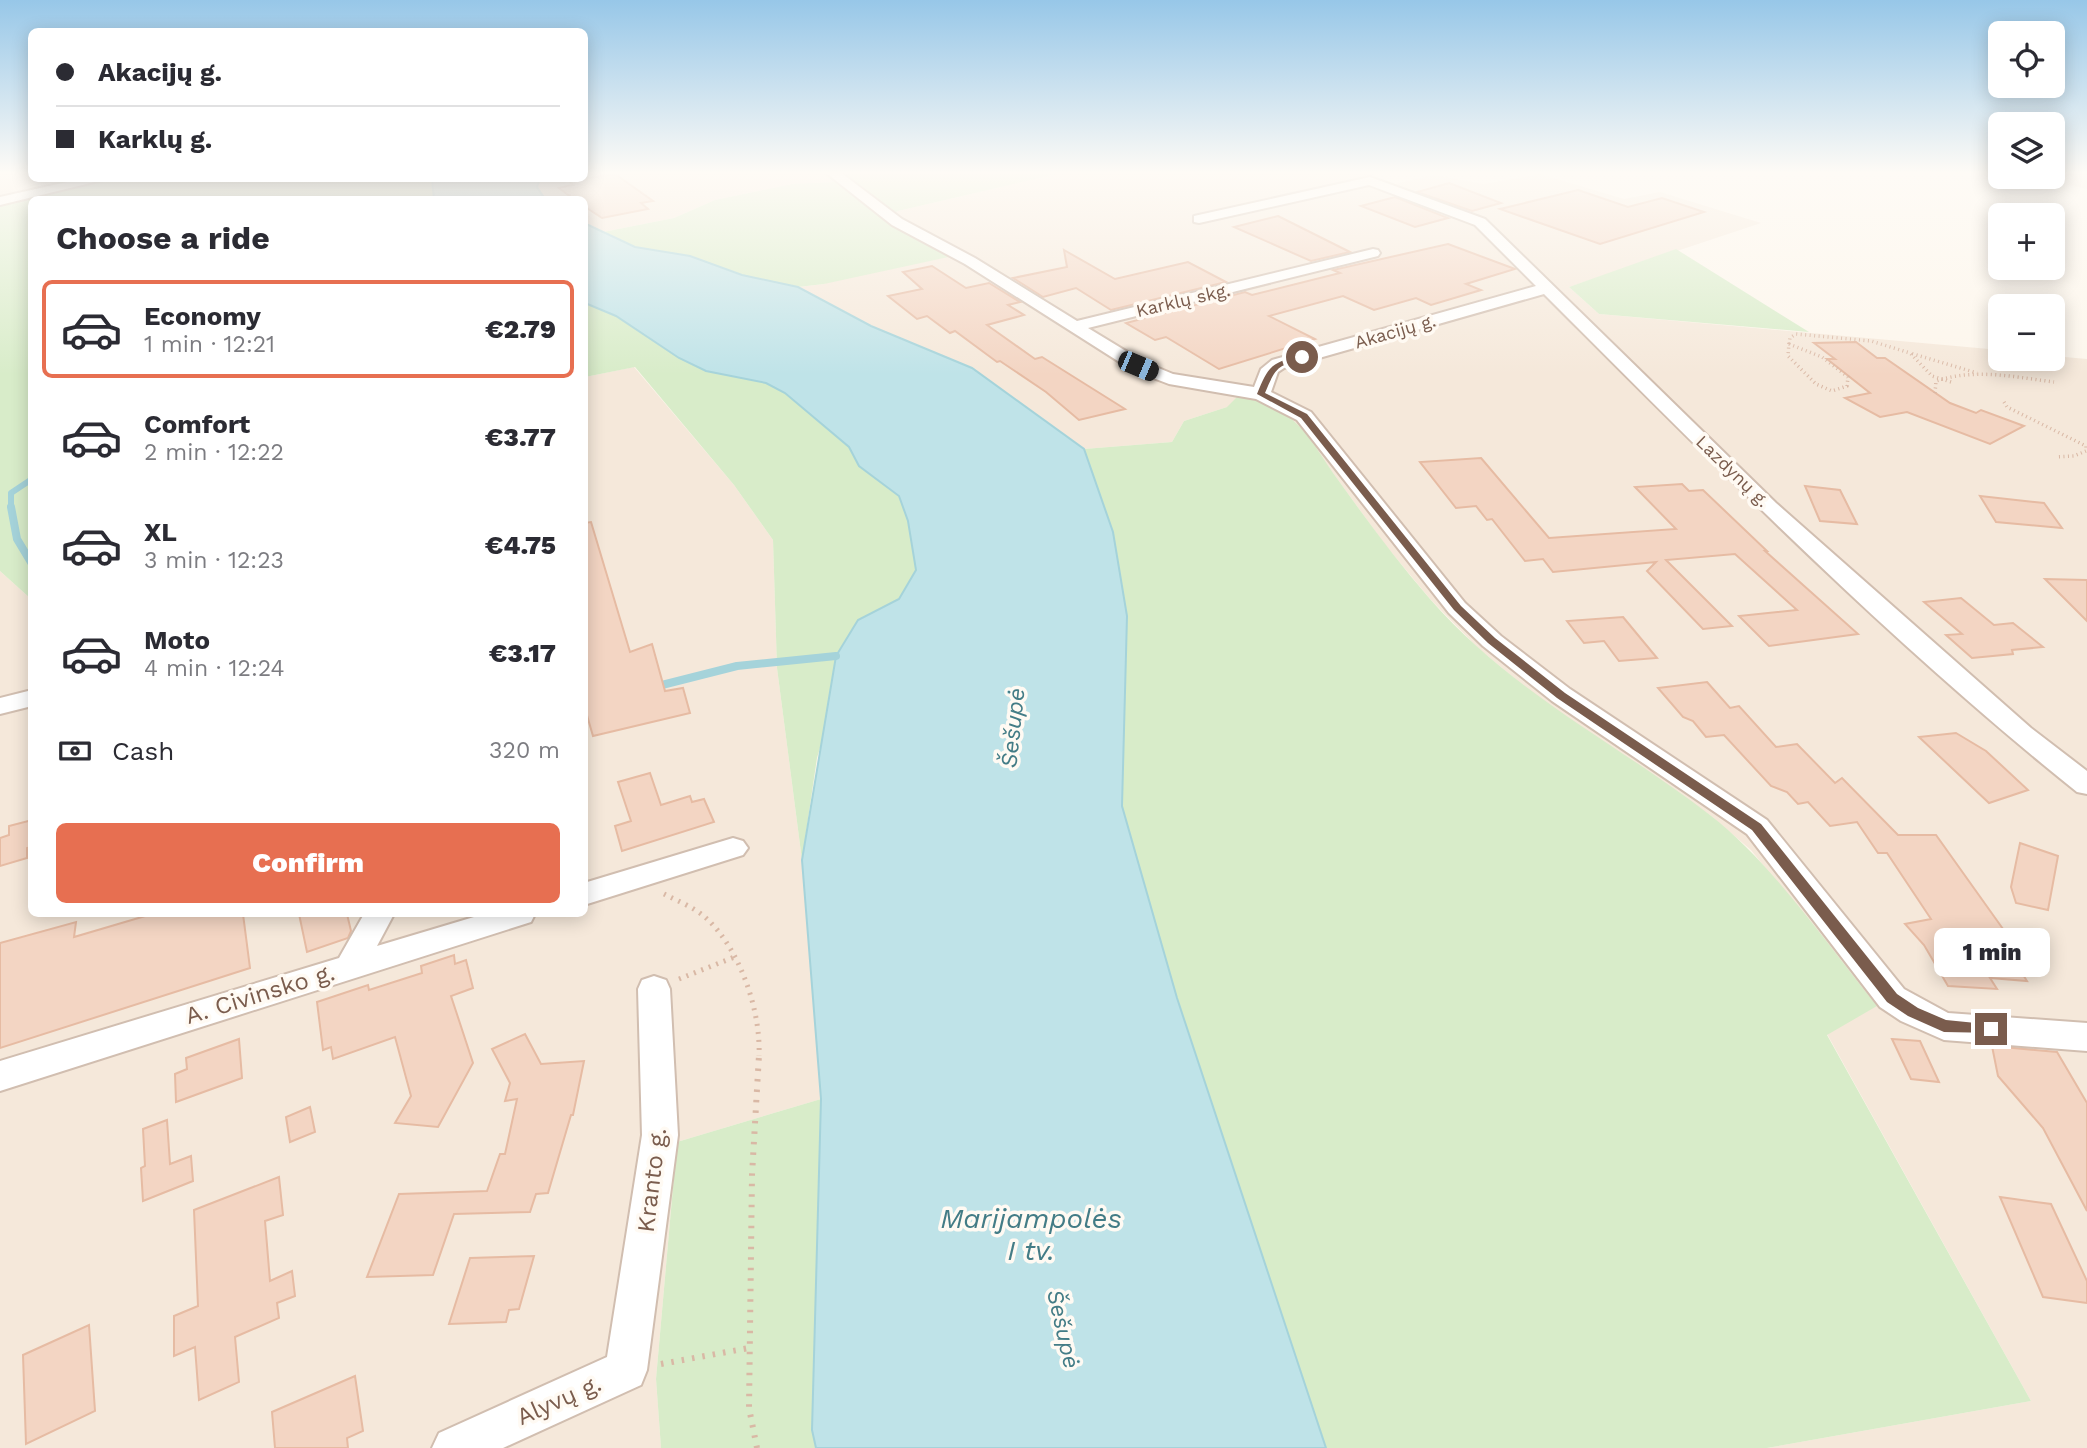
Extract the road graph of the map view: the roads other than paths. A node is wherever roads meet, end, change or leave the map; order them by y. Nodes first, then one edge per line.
1 (930, 240) edge
2 (1498, 240) edge
3 (1373, 253) dead end
4 (1547, 288) junction
5 (1075, 326) junction
6 (1261, 394) junction
7 (28, 699) edge
8 (0, 706) edge
9 (2087, 785) edge
10 (733, 848) dead end
11 (588, 893) edge
12 (377, 917) edge
13 (510, 917) edge
14 (351, 965) junction
15 (654, 989) road end
16 (2087, 1037) edge
17 (0, 1076) edge
18 (626, 1370) joint
19 (454, 1448) edge

1 - 5 street
2 - 4 street, Lazdynų g.
3 - 5 street, Karklų skg.
4 - 6 street, Akacijų g.
4 - 9 street, Lazdynų g.
5 - 6 street
6 - 16 street
7 - 8 street
10 - 11 street
12 - 14 street
13 - 14 street, A. Civinsko g.
14 - 17 street, A. Civinsko g.
15 - 18 street, Kranto g.
18 - 19 street, Alyvų g.

